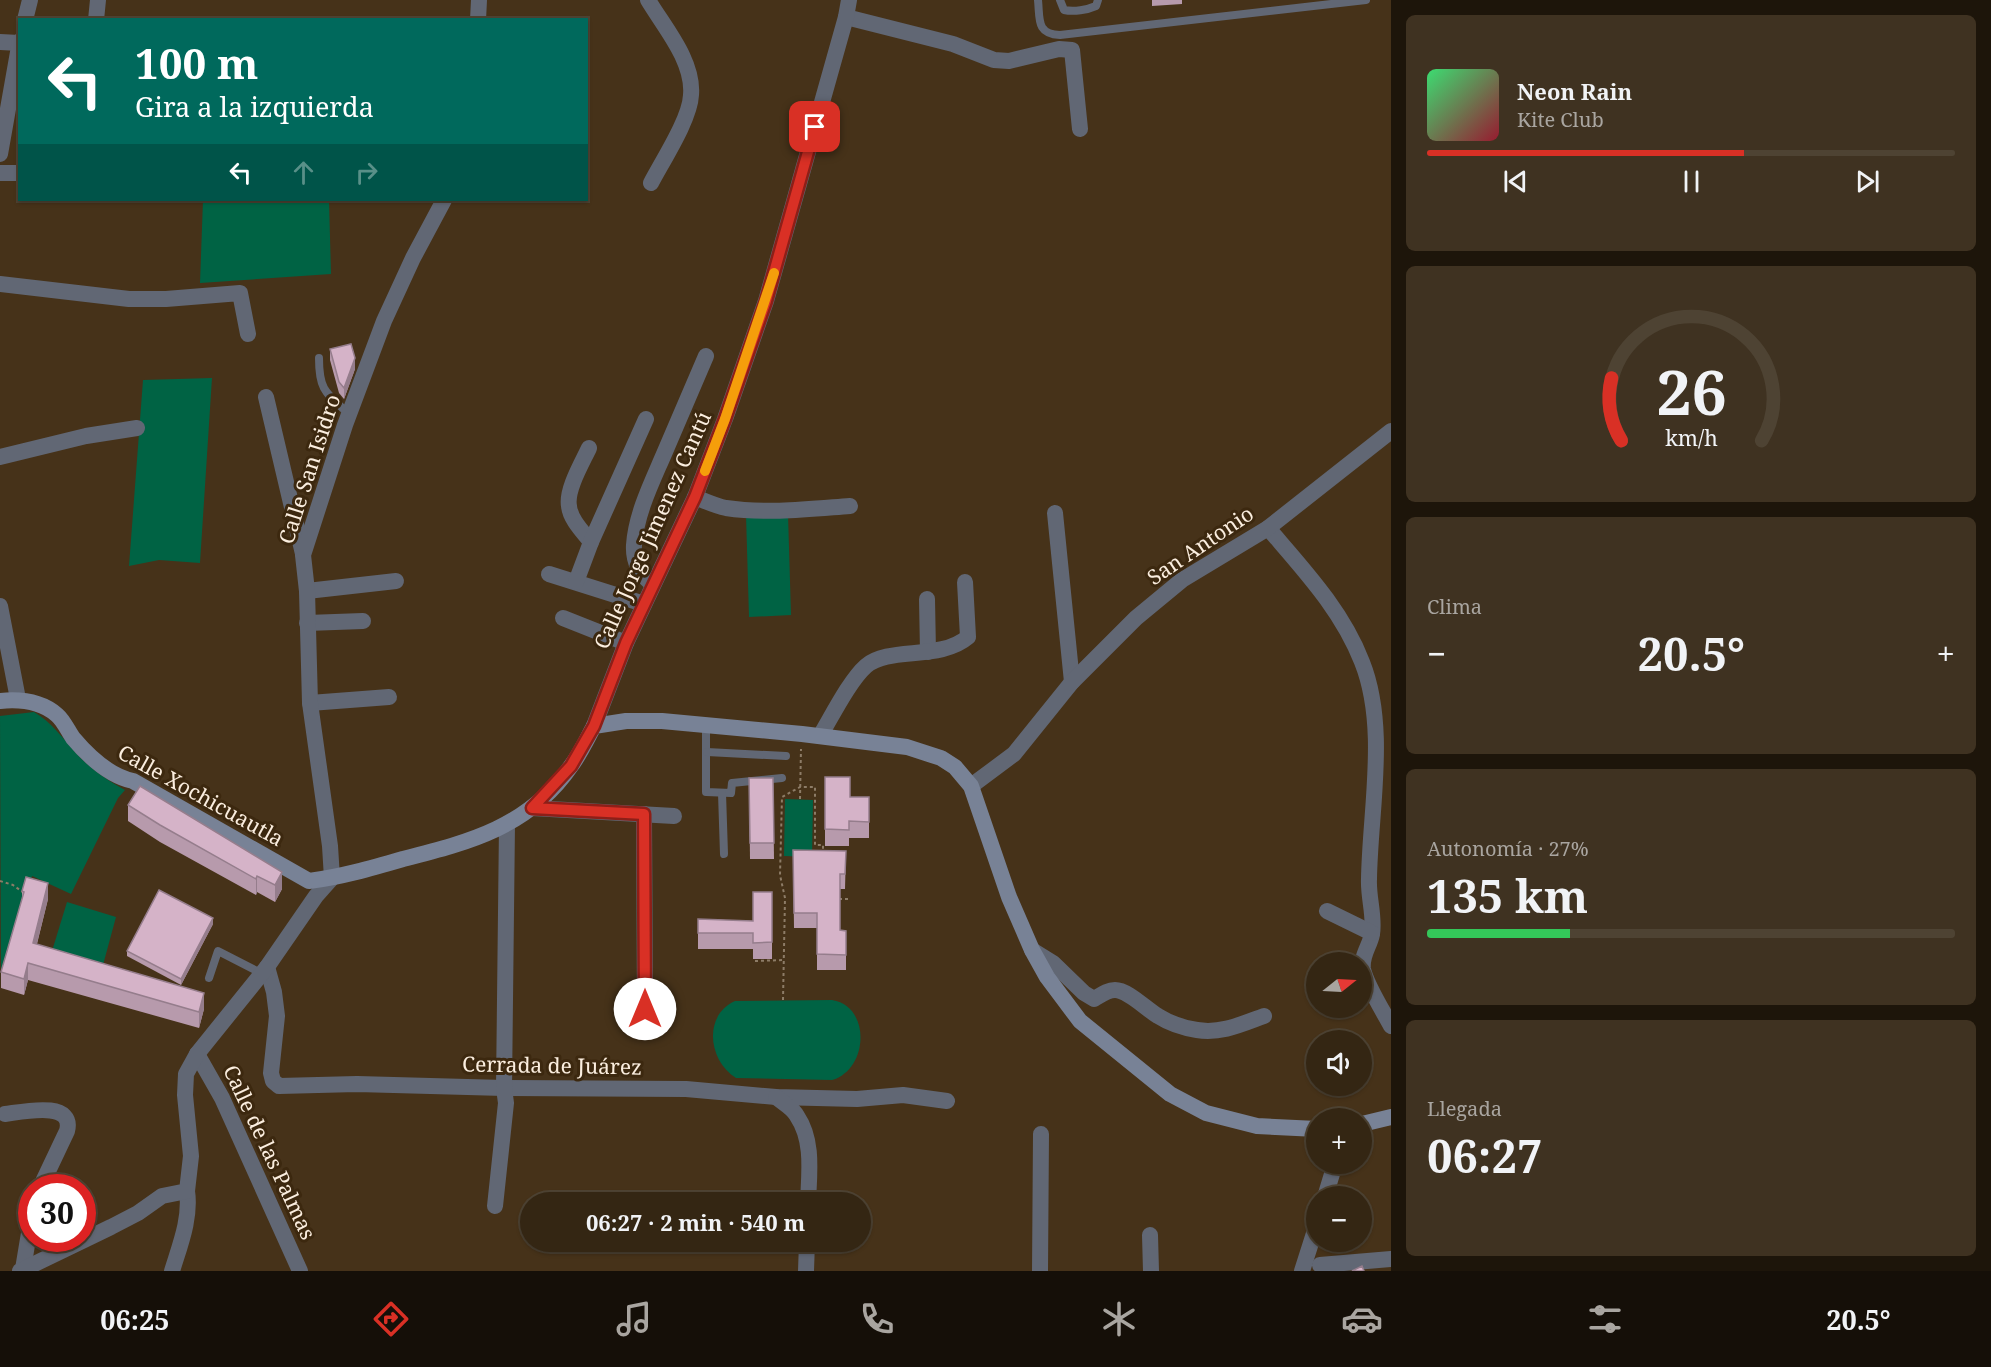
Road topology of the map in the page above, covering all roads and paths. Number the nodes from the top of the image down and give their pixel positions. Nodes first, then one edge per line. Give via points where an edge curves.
1 (30, 0) edge
2 (98, 0) edge
3 (479, 0) edge
4 (648, 0) edge
5 (849, 0) edge
6 (1038, 0) edge
7 (1060, 0) edge
8 (1098, 0) edge
9 (1366, 0) edge
10 (846, 17) junction
11 (26, 18) edge
12 (96, 18) edge
13 (478, 18) edge
14 (0, 42) edge
15 (18, 42) edge
16 (18, 55) edge
17 (14, 106) edge
18 (1080, 129) dead end
19 (0, 154) edge
20 (18, 173) edge
21 (0, 174) edge
22 (651, 183) dead end
23 (443, 201) edge
24 (0, 284) edge
25 (248, 334) dead end
26 (706, 356) dead end
27 (320, 358) dead end
28 (266, 397) dead end
29 (349, 414) junction
30 (645, 419) dead end
31 (137, 428) dead end
32 (1391, 431) edge
33 (589, 448) dead end
34 (0, 457) edge
35 (695, 497) junction
36 (850, 506) dead end
37 (1055, 513) dead end
38 (1268, 528) junction
39 (591, 542) junction
40 (303, 555) junction
41 (549, 574) dead end
42 (396, 581) dead end
43 (576, 582) junction
44 (965, 582) dead end
45 (653, 584) junction
46 (307, 591) junction
47 (927, 599) dead end
48 (644, 604) junction
49 (0, 606) edge
50 (563, 618) dead end
51 (363, 621) dead end
52 (307, 623) junction
53 (626, 643) junction
54 (928, 652) junction
55 (1072, 682) junction
56 (389, 697) dead end
57 (18, 699) junction
58 (0, 701) edge
59 (310, 703) junction
60 (594, 726) junction
61 (706, 726) junction
62 (802, 734) junction
63 (820, 736) junction
64 (707, 752) junction
65 (786, 756) dead end
66 (782, 778) dead end
67 (971, 786) junction
68 (800, 788) junction
69 (723, 793) junction
70 (800, 799) dead end
71 (532, 808) junction
72 (644, 814) junction
73 (674, 816) dead end
74 (507, 824) junction
75 (724, 854) dead end
76 (823, 854) edge
77 (332, 878) junction
78 (0, 881) edge
79 (24, 893) edge
80 (838, 899) edge
81 (848, 899) dead end
82 (1327, 910) dead end
83 (1372, 933) junction
84 (1032, 950) junction
85 (784, 960) junction
86 (755, 961) dead end
87 (264, 971) junction
88 (209, 978) dead end
89 (783, 1000) dead end
90 (645, 1009) dead end
91 (1264, 1016) dead end
92 (1391, 1026) edge
93 (197, 1054) junction
94 (504, 1088) junction
95 (776, 1097) junction
96 (947, 1101) dead end
97 (5, 1114) dead end
98 (1391, 1117) edge
99 (1372, 1122) edge
100 (1306, 1128) edge
101 (1041, 1134) dead end
102 (47, 1174) edge
103 (187, 1191) junction
104 (808, 1192) edge
105 (495, 1206) dead end
106 (1150, 1235) dead end
107 (25, 1252) edge
108 (807, 1252) edge
109 (1391, 1259) edge
110 (1313, 1266) edge
111 (21, 1270) edge
112 (172, 1271) edge
113 (300, 1271) edge
114 (806, 1271) edge
115 (1040, 1271) edge
116 (1151, 1271) edge

1 - 11 street
2 - 12 street
3 - 13 street
4 - 22 street via 680,52 690,76 692,96
5 - 10 street, Calle Jorge Jimenez Cantú
6 - 9 lane via 1044,32 1060,35
7 - 8 lane via 1064,10 1071,12 1092,8
10 - 18 street via 953,44 993,60 1009,61 1059,49 1072,50
10 - 35 street, Calle Jorge Jimenez Cantú via 766,301
14 - 15 street
16 - 17 street
17 - 19 street
20 - 21 street
23 - 29 street, Calle San Isidro via 384,321
24 - 25 street via 129,299 240,293
26 - 45 street via 639,520 634,547 643,578
27 - 29 lane via 324,391
28 - 40 street
29 - 40 street, Calle San Isidro
30 - 39 street
31 - 34 street
32 - 38 street, San Antonio
33 - 39 street via 568,506
35 - 36 street via 725,508 753,510
35 - 45 street, Calle Jorge Jimenez Cantú
37 - 55 street
38 - 55 street, San Antonio via 1182,580 1136,618
38 - 83 street via 1323,592 1363,663 1374,708 1369,882
39 - 43 street
40 - 46 street, Calle San Isidro
41 - 43 street
42 - 46 street
43 - 48 street
44 - 54 street via 968,637 962,643
45 - 48 street, Calle Jorge Jimenez Cantú
46 - 52 street, Calle San Isidro
47 - 54 street
48 - 53 street, Calle Jorge Jimenez Cantú
49 - 57 street
50 - 53 street
51 - 52 street
52 - 59 street, Calle San Isidro
53 - 60 street, Calle Jorge Jimenez Cantú
54 - 63 street via 879,658 867,664
55 - 67 street, San Antonio via 1014,754
56 - 59 street
57 - 58 main road, Calle Xochicuautla
57 - 77 main road, Calle Xochicuautla via 37,703 58,715 74,738 119,778 133,781 309,880
59 - 77 street, Calle San Isidro
60 - 61 main road via 626,721
60 - 71 main road, Calle Jorge Jimenez Cantú via 571,766
61 - 62 main road
61 - 64 lane
62 - 63 main road
62 - 68 path
63 - 67 main road via 925,752 955,767
64 - 65 lane
64 - 69 lane via 706,792
66 - 69 lane via 732,783 731,793
67 - 84 main road via 1009,897
68 - 70 path
68 - 76 path via 814,787 815,845 823,845
68 - 85 path via 782,797
69 - 75 lane
71 - 72 street
71 - 74 main road, Calle Jorge Jimenez Cantú
72 - 73 street
72 - 90 street
74 - 77 main road, Calle Jorge Jimenez Cantú via 446,848
74 - 94 street
77 - 87 street
78 - 79 path
80 - 81 path
82 - 83 street
83 - 92 street via 1363,969
84 - 91 street via 1094,999 1117,990 1182,1027 1222,1030
84 - 100 main road via 1080,1021 1170,1094 1206,1113 1257,1126
85 - 86 path
85 - 89 path
87 - 88 lane via 218,951
87 - 93 street
87 - 94 street, Cerrada de Juárez via 274,992 277,1016 271,1073 276,1084
93 - 103 street via 186,1074 191,1156
93 - 113 street, Calle de las Palmas via 227,1107
94 - 95 street, Cerrada de Juárez via 686,1089
94 - 105 street via 506,1103
95 - 96 street, Cerrada de Juárez via 857,1099 903,1095
95 - 104 street via 797,1114 806,1132
97 - 102 street via 52,1110 67,1117 67,1131
98 - 99 main road
101 - 115 street
103 - 111 street via 162,1196 138,1213
103 - 112 street via 189,1205
106 - 116 street
107 - 111 street
108 - 114 street
109 - 110 street

